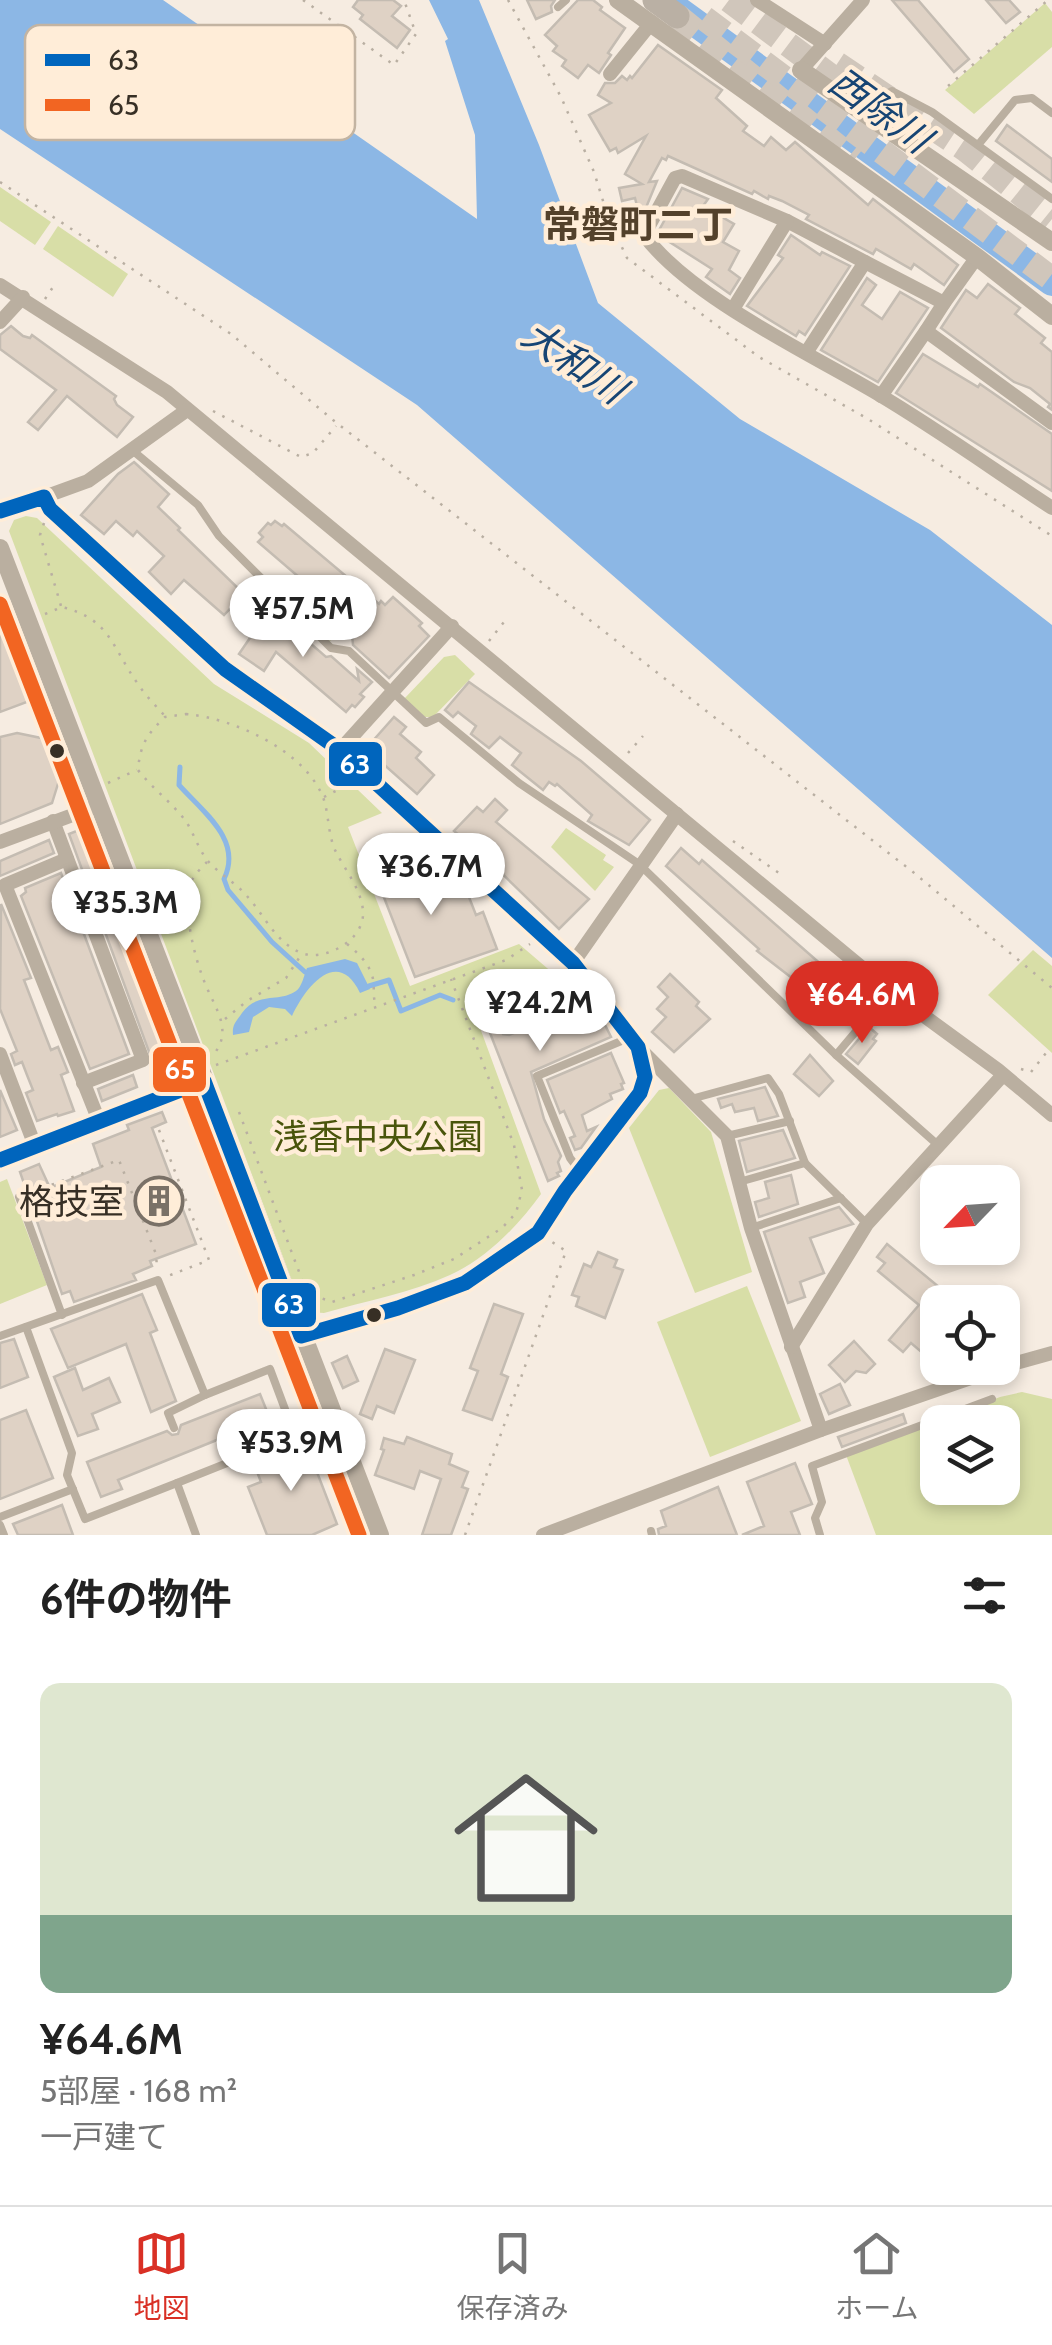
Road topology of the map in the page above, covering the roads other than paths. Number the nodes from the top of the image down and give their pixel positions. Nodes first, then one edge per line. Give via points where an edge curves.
1 (618, 0) edge
2 (758, 0) edge
3 (863, 0) edge
4 (661, 13) edge
5 (824, 44) junction
6 (801, 70) joint
7 (610, 74) dead end
8 (859, 110) junction
9 (1052, 113) edge
10 (978, 145) junction
11 (1052, 199) edge
12 (787, 221) junction
13 (1052, 242) edge
14 (978, 257) junction
15 (866, 262) junction
16 (0, 285) edge
17 (23, 298) junction
18 (944, 303) junction
19 (733, 309) junction
20 (1052, 316) edge
21 (0, 322) edge
22 (926, 331) junction
23 (806, 353) junction
24 (881, 396) junction
25 (187, 410) junction
26 (1052, 422) edge
27 (132, 450) junction
28 (47, 503) junction
29 (1052, 508) edge
30 (0, 511) edge
31 (0, 548) edge
32 (452, 626) junction
33 (394, 694) junction
34 (340, 750) junction
35 (95, 798) junction
36 (677, 814) junction
37 (53, 821) junction
38 (0, 842) edge
39 (67, 859) junction
40 (640, 864) junction
41 (572, 964) junction
42 (594, 986) junction
43 (890, 991) junction
44 (507, 1028) dead end
45 (634, 1042) junction
46 (0, 1054) edge
47 (836, 1055) junction
48 (1003, 1075) junction
49 (202, 1076) junction
50 (536, 1076) junction
51 (526, 1080) dead end
52 (82, 1083) junction
53 (692, 1099) junction
54 (1052, 1115) edge
55 (99, 1122) junction
56 (790, 1122) junction
57 (727, 1136) junction
58 (938, 1145) junction
59 (35, 1146) junction
60 (0, 1160) edge
61 (805, 1163) junction
62 (580, 1172) junction
63 (739, 1182) junction
64 (19, 1197) road end
65 (841, 1198) junction
66 (866, 1224) junction
67 (751, 1228) junction
68 (108, 1284) dead end
69 (114, 1296) junction
70 (62, 1315) junction
71 (26, 1327) junction
72 (0, 1336) edge
73 (301, 1336) junction
74 (791, 1347) junction
75 (1052, 1353) edge
76 (1020, 1362) edge
77 (950, 1385) edge
78 (205, 1395) junction
79 (992, 1398) dead end
80 (334, 1420) junction
81 (174, 1428) dead end
82 (821, 1430) junction
83 (295, 1436) junction
84 (177, 1483) junction
85 (72, 1489) junction
86 (0, 1517) edge
87 (0, 1525) edge
88 (4, 1535) edge
89 (196, 1535) edge
90 (380, 1535) edge
91 (543, 1535) edge
92 (820, 1535) edge

1 - 4 street
2 - 5 street
3 - 5 street
4 - 7 street
4 - 14 street
5 - 6 street
6 - 8 street
8 - 10 lane via 892,91
8 - 13 street
9 - 10 lane via 1032,98 1015,100
10 - 11 lane
12 - 15 street
12 - 19 street
12 - 19 street via 675,178 644,236 661,258
14 - 18 street
14 - 20 street
15 - 18 street
15 - 23 street
16 - 17 street
17 - 21 street
17 - 25 street
18 - 22 street
19 - 23 street
22 - 24 street
22 - 26 street
23 - 24 street
24 - 29 street
25 - 27 street
25 - 32 street
27 - 28 street
27 - 33 lane via 198,505 219,536 332,648 349,651
28 - 30 street
28 - 34 street via 225,669
31 - 35 street
32 - 33 street
32 - 36 street
33 - 34 street
33 - 40 lane via 426,723 439,717 519,783
34 - 41 street
35 - 37 street
35 - 49 street
36 - 40 street
36 - 43 street
37 - 38 street
37 - 39 street
39 - 52 street via 5,885
39 - 52 street via 143,1060
40 - 41 street
40 - 47 lane
41 - 42 street
42 - 44 lane
42 - 45 street
43 - 47 lane
43 - 48 street
45 - 50 lane
45 - 53 street
45 - 62 street via 645,1077 640,1093
46 - 59 street
47 - 58 lane
48 - 54 street
48 - 58 street
49 - 55 street
49 - 73 street
50 - 51 lane
50 - 62 lane
52 - 55 street
53 - 56 lane via 768,1078
53 - 57 street
55 - 59 street
56 - 57 lane
56 - 61 lane
57 - 63 street
58 - 66 street
59 - 60 street
61 - 63 lane
61 - 65 lane
62 - 73 street via 538,1233 464,1283
63 - 67 street
64 - 70 lane
65 - 66 lane
65 - 67 lane
66 - 74 street
67 - 74 street
68 - 69 lane
69 - 70 lane
69 - 78 lane via 158,1280
70 - 71 lane
71 - 72 lane
71 - 85 lane via 72,1453
73 - 80 street
74 - 82 street
75 - 76 street
77 - 82 street
78 - 81 lane via 167,1410
78 - 83 lane via 270,1369
79 - 92 lane via 812,1466 822,1502 815,1518
80 - 83 lane
80 - 90 street
82 - 91 street
83 - 84 lane
84 - 85 lane via 85,1519
84 - 89 lane
85 - 86 lane
87 - 88 lane

